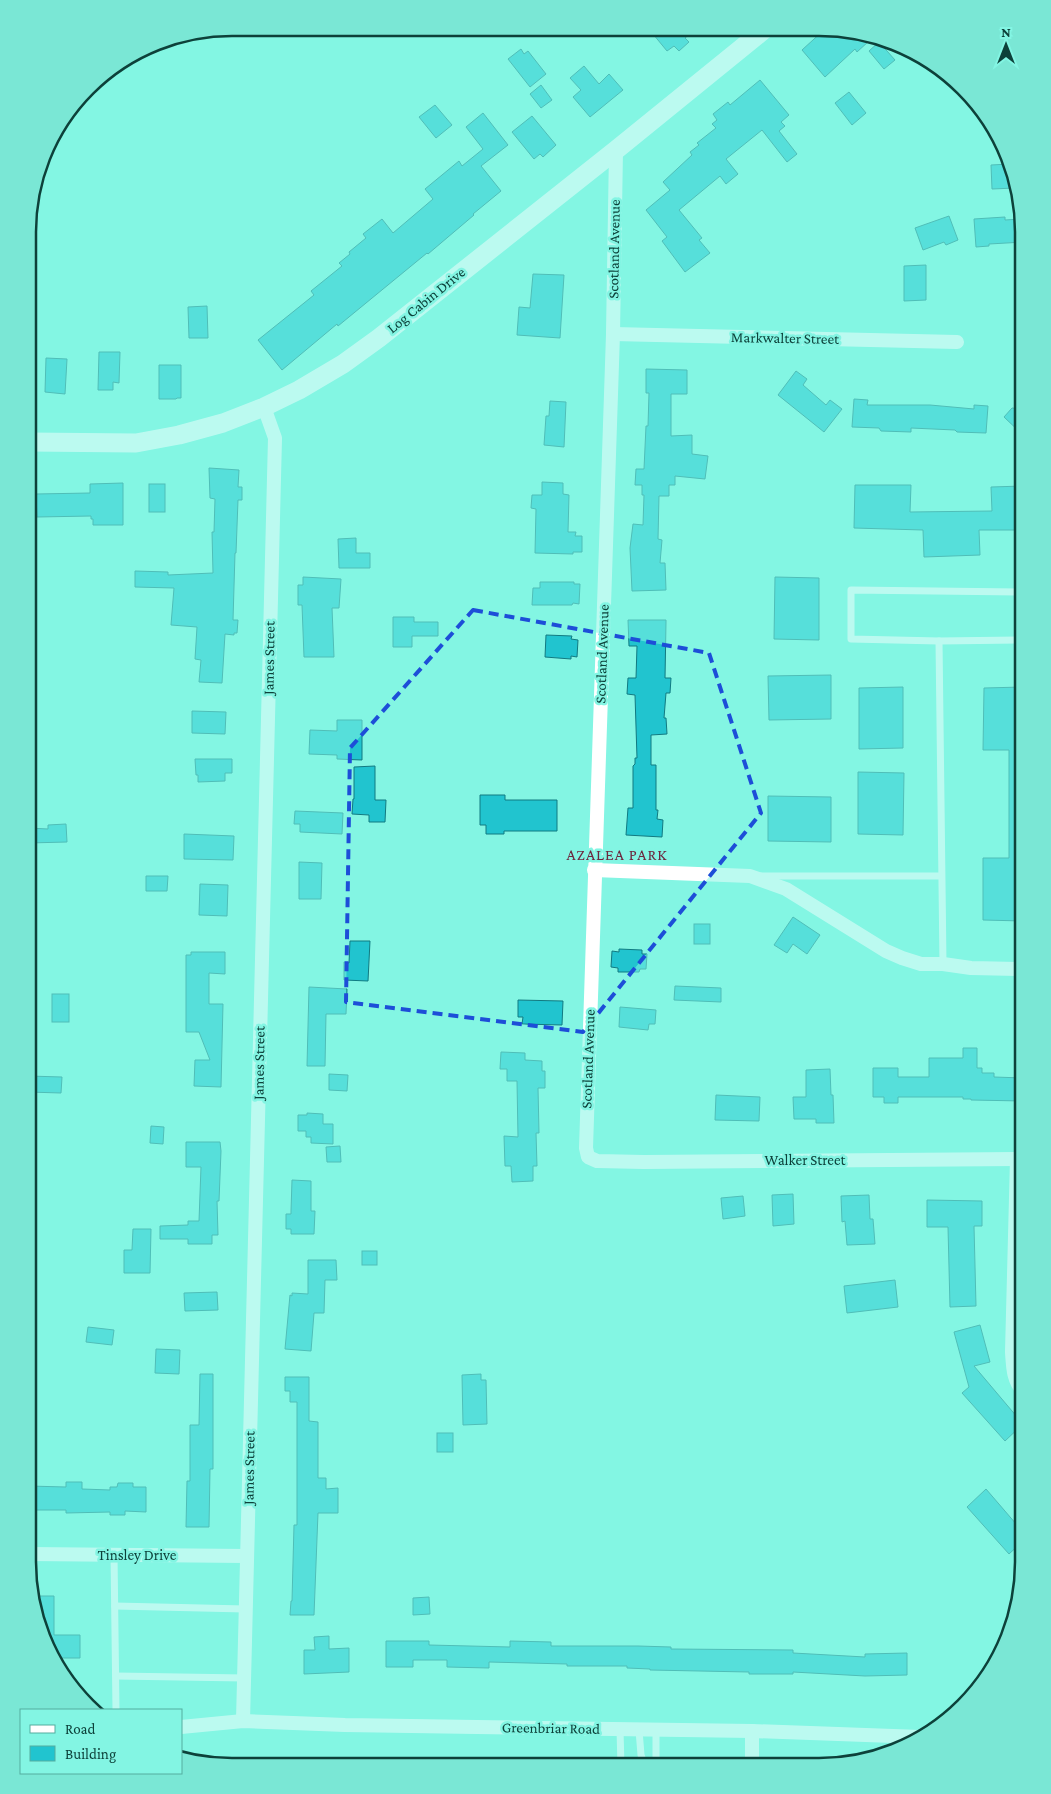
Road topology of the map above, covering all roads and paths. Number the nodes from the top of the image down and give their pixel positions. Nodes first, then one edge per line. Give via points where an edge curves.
1 (756, 36) edge
2 (616, 150) junction
3 (613, 334) junction
4 (957, 342) dead end
5 (264, 407) junction
6 (36, 442) edge
7 (1015, 592) edge
8 (1015, 640) edge
9 (939, 641) junction
10 (594, 870) junction
11 (750, 876) junction
12 (941, 876) junction
13 (943, 964) junction
14 (1015, 969) edge
15 (588, 1157) joint
16 (1015, 1159) edge
17 (1015, 1280) edge
18 (1015, 1378) edge
19 (36, 1554) edge
20 (114, 1555) junction
21 (247, 1556) junction
22 (115, 1606) junction
23 (246, 1609) junction
24 (116, 1676) junction
25 (244, 1678) junction
26 (116, 1709) edge
27 (243, 1721) junction
28 (182, 1727) edge
29 (620, 1730) junction
30 (639, 1730) junction
31 (656, 1730) junction
32 (752, 1732) junction
33 (909, 1737) edge
34 (621, 1758) edge
35 (643, 1758) edge
36 (656, 1758) edge
37 (752, 1758) edge

1 - 2 street, Log Cabin Drive
2 - 3 street, Scotland Avenue
2 - 5 street, Log Cabin Drive via 379,338 343,364
3 - 4 street, Markwalter Street
3 - 10 street, Scotland Avenue
5 - 6 street, Log Cabin Drive via 223,423 136,443
5 - 21 street, James Street via 275,438
7 - 9 lane via 851,590 851,639
8 - 9 lane
9 - 12 lane
10 - 11 street
10 - 15 street, Scotland Avenue
11 - 12 lane
11 - 13 street via 786,889 886,951 921,964
12 - 13 lane
13 - 14 street
15 - 16 street, Walker Street via 596,1161 644,1162
17 - 18 street via 1012,1352
19 - 20 street, Tinsley Drive
20 - 21 street, Tinsley Drive
20 - 22 lane
21 - 23 street, James Street
22 - 23 lane
22 - 24 lane
23 - 25 street, James Street
24 - 25 lane
24 - 26 lane
25 - 27 street, James Street
27 - 28 street, Greenbriar Road
27 - 29 street, Greenbriar Road
29 - 30 street, Greenbriar Road
29 - 34 lane
30 - 31 street, Greenbriar Road
30 - 35 lane
31 - 32 street, Greenbriar Road
31 - 36 lane
32 - 33 street, Greenbriar Road
32 - 37 street

